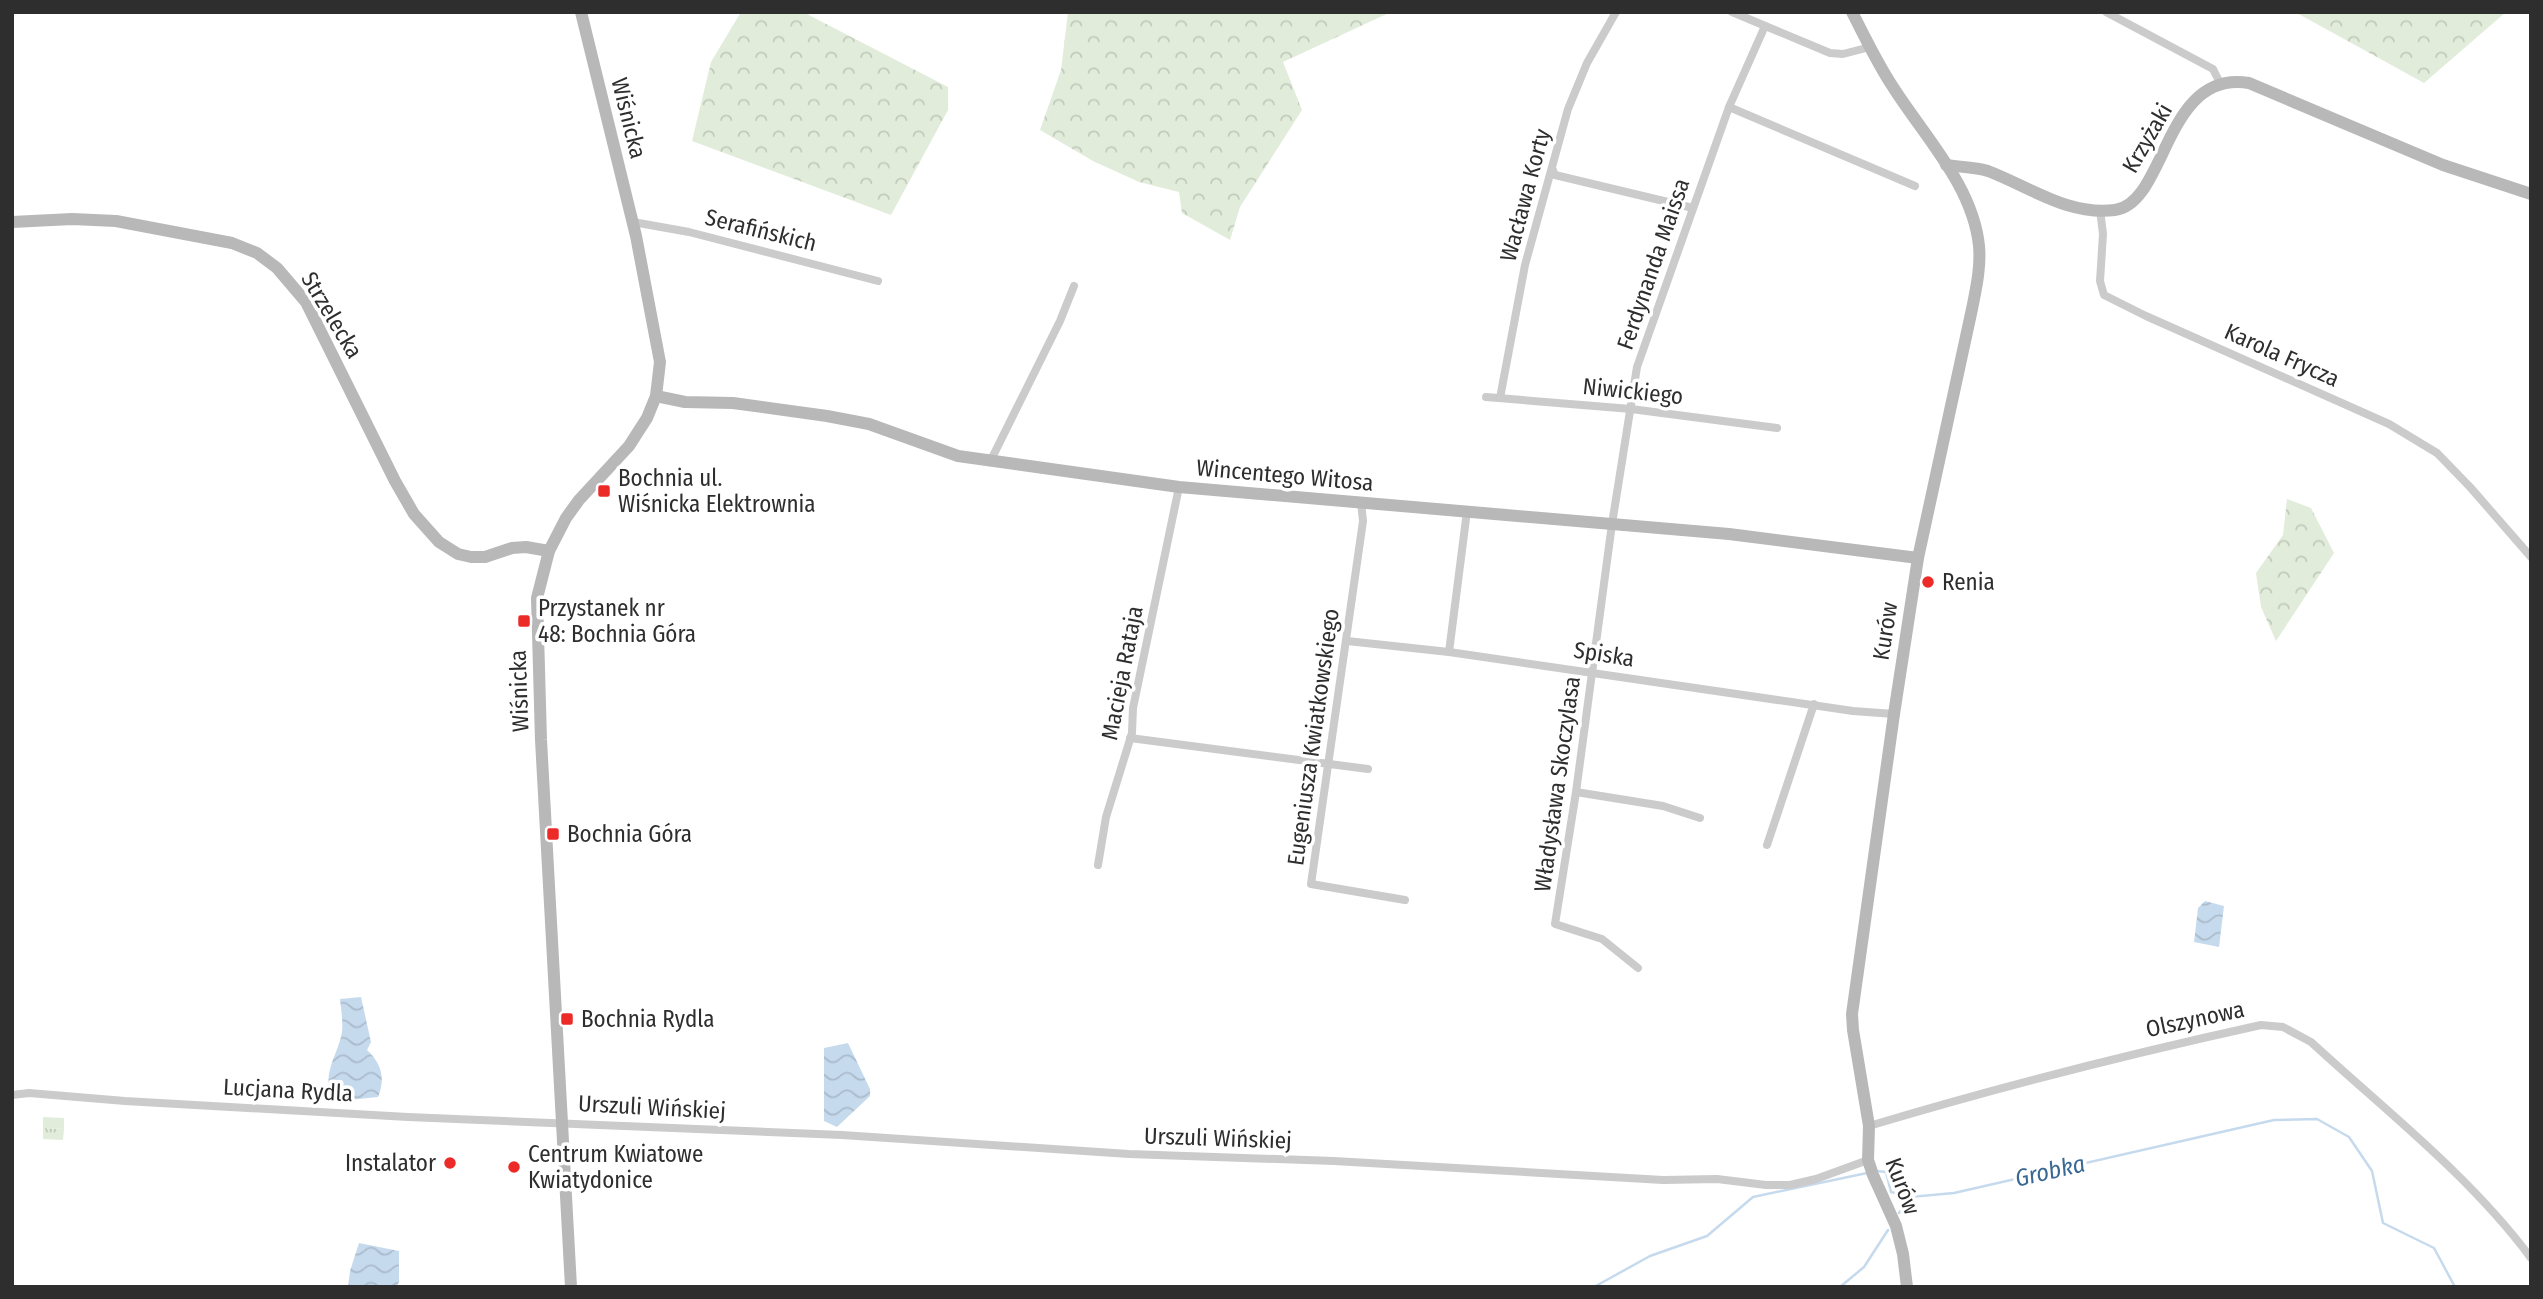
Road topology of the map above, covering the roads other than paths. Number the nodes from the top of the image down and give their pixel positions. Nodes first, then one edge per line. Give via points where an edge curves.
1 (581, 12) edge
2 (1616, 12) edge
3 (1732, 12) edge
4 (1852, 12) edge
5 (2106, 12) edge
6 (1765, 26) junction
7 (1870, 47) junction
8 (2220, 83) junction
9 (1729, 107) junction
10 (1946, 165) junction
11 (1552, 169) junction
12 (1969, 169) junction
13 (1957, 184) junction
14 (1915, 186) dead end
15 (2531, 194) edge
16 (1693, 208) junction
17 (2100, 210) junction
18 (12, 222) edge
19 (633, 222) junction
20 (878, 281) dead end
21 (1074, 286) dead end
22 (656, 396) junction
23 (1486, 397) dead end
24 (1500, 398) junction
25 (1632, 408) junction
26 (1777, 428) dead end
27 (990, 462) junction
28 (1179, 487) junction
29 (1361, 502) junction
30 (1467, 511) junction
31 (1612, 524) junction
32 (549, 551) junction
33 (1918, 558) junction
34 (2531, 558) edge
35 (1347, 640) junction
36 (1449, 652) junction
37 (1593, 672) junction
38 (1814, 704) junction
39 (1894, 714) junction
40 (1130, 738) junction
41 (1328, 764) junction
42 (1368, 769) dead end
43 (1576, 792) junction
44 (1700, 818) dead end
45 (1767, 845) dead end
46 (1098, 865) dead end
47 (1405, 900) dead end
48 (1638, 968) dead end
49 (12, 1096) edge
50 (562, 1123) junction
51 (1869, 1126) junction
52 (1870, 1167) junction
53 (2531, 1258) edge
54 (571, 1287) edge
55 (1907, 1287) edge

1 - 19 street, Wiśnicka
2 - 11 street, Wacława Korty via 1568,109
3 - 6 street
4 - 7 street, Kurów
5 - 8 street via 2213,69
6 - 7 street via 1830,53
6 - 9 street, Ferdynanda Maissa
7 - 10 street, Kurów
8 - 15 street via 2249,83 2443,165
8 - 17 street, Krzyżaki via 2186,110 2131,203 2118,210
9 - 14 street
9 - 16 street, Ferdynanda Maissa
10 - 12 street, Krzyżaki
10 - 13 street, Kurów
11 - 16 street via 1555,175
11 - 24 street, Wacława Korty via 1525,265
12 - 13 street
12 - 17 street, Krzyżaki via 1984,170 2061,204
13 - 33 street, Kurów via 1976,226 1979,270
16 - 25 street, Ferdynanda Maissa via 1637,367
17 - 34 street, Karola Frycza via 2104,295 2412,437 2454,470
18 - 32 street, Strzelecka via 116,222 232,243 257,253 277,268 306,302 395,481 427,531 447,548 471,557 512,548
19 - 20 street, Serafińskich
19 - 22 street, Wiśnicka via 660,362
21 - 27 street
22 - 27 street, Wincentego Witosa via 869,424 958,456
22 - 32 street, Wiśnicka via 629,446 579,500
23 - 24 street, Niwickiego
24 - 25 street, Niwickiego
25 - 26 street, Niwickiego
25 - 31 street, Ferdynanda Maissa
27 - 28 street, Wincentego Witosa
28 - 29 street, Wincentego Witosa
28 - 40 street, Macieja Rataja
29 - 30 street, Wincentego Witosa
29 - 35 street, Eugeniusza Kwiatkowskiego via 1363,521
30 - 31 street, Wincentego Witosa
30 - 36 street
31 - 33 street, Wincentego Witosa
31 - 37 street, Władysława Skoczylasa
32 - 50 street, Wiśnicka via 537,598 537,626
33 - 39 street, Kurów
35 - 36 street, Spiska
35 - 41 street, Eugeniusza Kwiatkowskiego
36 - 37 street, Spiska
37 - 38 street, Spiska
37 - 43 street, Władysława Skoczylasa
38 - 39 street, Spiska
38 - 45 street
39 - 51 street, Kurów via 1853,1014
40 - 41 street
40 - 46 street, Macieja Rataja via 1106,817
41 - 42 street
41 - 47 street, Eugeniusza Kwiatkowskiego via 1311,884
43 - 44 street via 1663,806
43 - 48 street, Władysława Skoczylasa via 1555,924 1602,939
49 - 50 street, Lucjana Rydla via 29,1093
50 - 52 street, Urszuli Wińskiej via 1766,1185 1790,1185
50 - 54 street, Wiśnicka
51 - 52 street, Kurów
51 - 53 street, Olszynowa via 2131,1053 2261,1024 2283,1027 2311,1042 2455,1173
52 - 55 street, Kurów via 1896,1226

